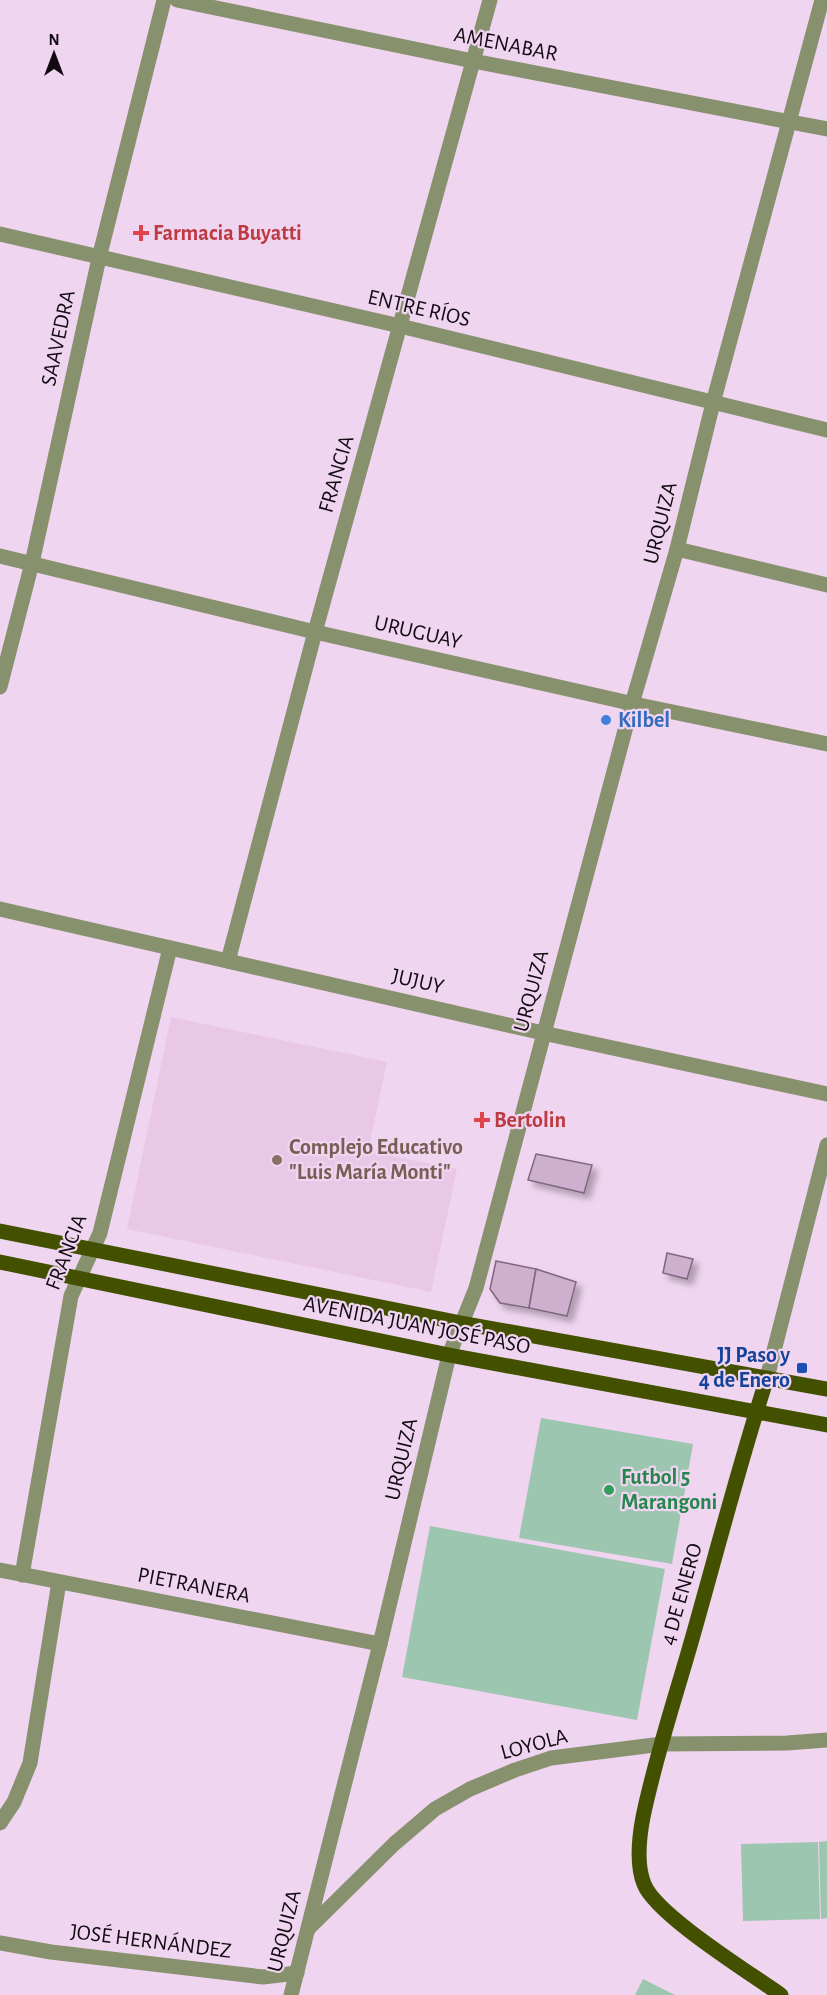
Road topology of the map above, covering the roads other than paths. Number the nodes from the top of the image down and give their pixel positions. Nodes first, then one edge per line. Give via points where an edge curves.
1 (164, 0) edge
2 (177, 0) edge
3 (490, 0) edge
4 (822, 0) edge
5 (473, 61) junction
6 (789, 122) junction
7 (827, 129) edge
8 (0, 234) edge
9 (99, 258) junction
10 (400, 326) junction
11 (713, 403) junction
12 (827, 430) edge
13 (677, 549) junction
14 (0, 556) edge
15 (32, 563) junction
16 (827, 585) edge
17 (315, 632) junction
18 (0, 687) edge
19 (632, 704) junction
20 (827, 744) edge
21 (0, 909) edge
22 (170, 948) junction
23 (228, 961) junction
24 (543, 1033) junction
25 (827, 1094) edge
26 (827, 1145) edge
27 (0, 1231) edge
28 (92, 1249) junction
29 (0, 1262) edge
30 (78, 1278) junction
31 (461, 1323) junction
32 (448, 1355) junction
33 (767, 1378) junction
34 (827, 1389) edge
35 (756, 1412) junction
36 (827, 1425) edge
37 (0, 1570) edge
38 (22, 1575) junction
39 (59, 1582) junction
40 (380, 1644) junction
41 (827, 1740) edge
42 (662, 1744) junction
43 (0, 1823) edge
44 (308, 1929) junction
45 (0, 1943) edge
46 (297, 1973) junction
47 (291, 1995) edge
48 (781, 1995) edge

1 - 9 street, SAAVEDRA
2 - 5 street, AMENABAR
3 - 5 street, FRANCIA
4 - 6 street, URQUIZA
5 - 6 street, AMENABAR
5 - 10 street, FRANCIA
6 - 7 street, AMENABAR
6 - 11 street, URQUIZA
8 - 9 street, ENTRE RÍOS
9 - 10 street, ENTRE RÍOS
9 - 15 street, SAAVEDRA
10 - 11 street, ENTRE RÍOS
10 - 17 street, FRANCIA
11 - 12 street, ENTRE RÍOS
11 - 13 street, URQUIZA
13 - 16 street
13 - 19 street, URQUIZA
14 - 15 street, URUGUAY
15 - 17 street, URUGUAY
15 - 18 street, SAAVEDRA
17 - 19 street, URUGUAY
17 - 23 street, FRANCIA
19 - 20 street, URUGUAY
19 - 24 street, URQUIZA
21 - 22 street, JUJUY
22 - 23 street, JUJUY
22 - 28 street, FRANCIA via 100,1233
23 - 24 street, JUJUY
24 - 25 street, JUJUY
24 - 31 street, URQUIZA via 476,1288
26 - 33 street, 4 DE ENERO
27 - 28 main road, AVENIDA JUAN JOSÉ PASO
28 - 30 street, FRANCIA
28 - 31 main road, AVENIDA JUAN JOSÉ PASO
29 - 30 main road, AVENIDA JUAN JOSÉ PASO
30 - 32 main road, AVENIDA JUAN JOSÉ PASO
30 - 38 street, FRANCIA via 71,1296
31 - 32 street, URQUIZA
31 - 33 main road, AVENIDA JUAN JOSÉ PASO
32 - 35 main road, AVENIDA JUAN JOSÉ PASO
32 - 40 street, URQUIZA
33 - 34 main road, AVENIDA JUAN JOSÉ PASO
33 - 35 main road, 4 DE ENERO
35 - 36 main road, AVENIDA JUAN JOSÉ PASO
35 - 42 main road, 4 DE ENERO
37 - 38 street, PIETRANERA
38 - 39 street, PIETRANERA
39 - 40 street, PIETRANERA
39 - 43 street via 30,1763 14,1802
40 - 44 street, URQUIZA
41 - 42 street, LOYOLA
42 - 44 street, LOYOLA via 551,1758 471,1789 435,1809 394,1844
42 - 48 main road, 4 DE ENERO via 643,1818 639,1861 645,1887 678,1923
44 - 46 street, URQUIZA
45 - 46 street, JOSÉ HERNÁNDEZ via 263,1977
46 - 47 street, URQUIZA

